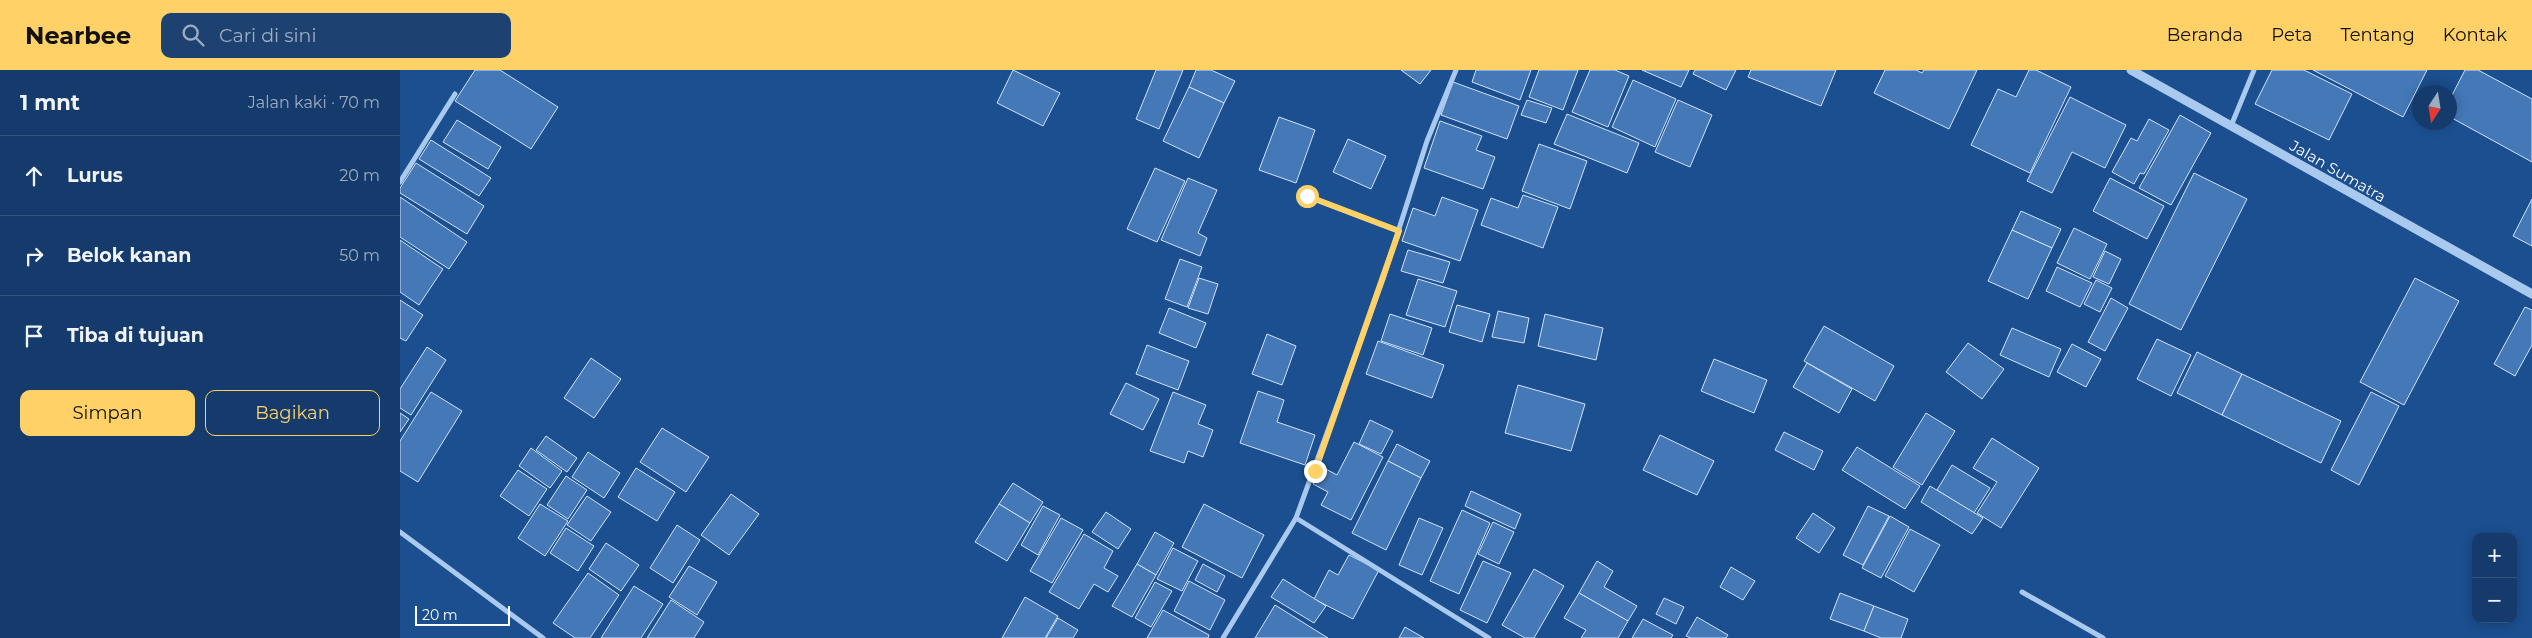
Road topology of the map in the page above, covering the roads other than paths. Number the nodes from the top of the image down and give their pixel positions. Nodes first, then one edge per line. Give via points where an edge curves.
1 (1456, 70) edge
2 (2131, 70) edge
3 (2254, 70) edge
4 (455, 94) dead end
5 (2231, 126) junction
6 (400, 182) edge
7 (1307, 196) dead end
8 (1399, 231) junction
9 (2532, 294) edge
10 (1296, 518) junction
11 (400, 532) edge
12 (2022, 592) dead end
13 (543, 638) edge
14 (1223, 638) edge
15 (1489, 638) edge
16 (2103, 638) edge

1 - 8 street via 1427,141
2 - 5 street, Jalan Sumatra
3 - 5 street
4 - 6 street
5 - 9 street, Jalan Sumatra
7 - 8 street
8 - 10 street
10 - 14 street
10 - 15 street
11 - 13 street
12 - 16 street

